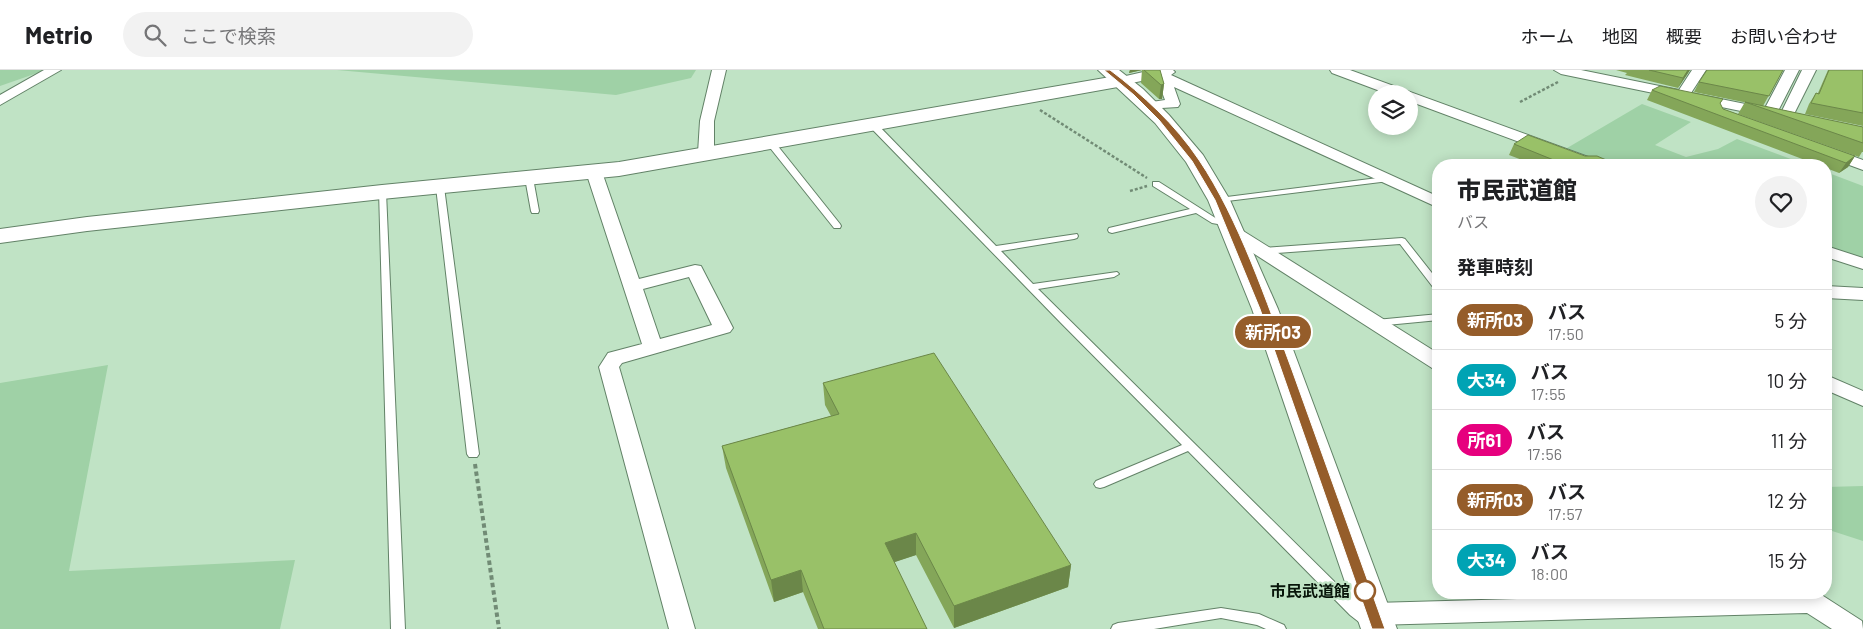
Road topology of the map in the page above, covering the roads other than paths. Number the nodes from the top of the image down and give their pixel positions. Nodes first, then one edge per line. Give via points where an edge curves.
1 (54, 70) edge
2 (719, 70) edge
3 (1337, 70) edge
4 (1700, 70) edge
5 (1792, 70) edge
6 (1809, 70) edge
7 (1567, 71) edge
8 (1166, 73) edge
9 (1606, 74) edge
10 (1115, 76) edge
11 (1378, 85) edge
12 (1683, 96) junction
13 (1418, 99) edge
14 (0, 101) edge
15 (1150, 106) junction
16 (1770, 113) junction
17 (1786, 116) junction
18 (1805, 121) edge
19 (873, 125) junction
20 (1756, 126) edge
21 (770, 142) junction
22 (1809, 145) edge
23 (706, 153) junction
24 (1580, 159) edge
25 (1863, 165) edge
26 (594, 172) junction
27 (529, 178) junction
28 (1386, 179) junction
29 (1156, 184) road end
30 (440, 186) junction
31 (382, 192) junction
32 (1432, 200) edge
33 (535, 211) dead end
34 (1220, 216) junction
35 (837, 226) dead end
36 (1112, 230) dead end
37 (0, 236) edge
38 (1074, 236) dead end
39 (995, 249) junction
40 (1263, 251) junction
41 (1832, 253) edge
42 (1863, 264) edge
43 (1114, 274) dead end
44 (1432, 280) edge
45 (633, 286) junction
46 (1032, 287) junction
47 (1832, 292) edge
48 (1863, 294) edge
49 (1432, 318) edge
50 (1376, 323) junction
51 (653, 348) junction
52 (1432, 359) edge
53 (1832, 385) edge
54 (1863, 399) edge
55 (1190, 446) junction
56 (473, 454) road end
57 (1100, 484) dead end
58 (1772, 599) edge
59 (1807, 599) edge
60 (1376, 624) edge
61 (398, 629) edge
62 (682, 629) edge
63 (1118, 629) edge
64 (1279, 629) edge
65 (1854, 629) edge

1 - 14 street
2 - 23 street via 707,121
3 - 11 street
4 - 12 street
5 - 16 street
6 - 17 street
7 - 9 street
8 - 10 street
8 - 15 street via 1173,104
8 - 28 street
9 - 12 street
10 - 15 street
10 - 19 street via 1025,100
12 - 16 street
12 - 20 street
13 - 24 street
15 - 34 street via 1195,160
16 - 17 street
17 - 18 street
19 - 21 street
19 - 39 lane
21 - 23 street
21 - 35 lane
22 - 25 street
23 - 26 street
26 - 27 street
26 - 45 street
27 - 30 street
27 - 33 lane
28 - 32 street
28 - 34 lane
29 - 34 lane
30 - 31 street
30 - 56 lane
31 - 37 street
31 - 61 lane
34 - 36 lane
34 - 40 street
34 - 60 street via 1265,309
38 - 39 lane
39 - 46 lane
40 - 44 lane via 1402,241
40 - 50 street
41 - 42 street
43 - 46 lane
45 - 51 street
45 - 51 street via 695,270 723,328
46 - 55 lane
47 - 48 street
49 - 50 lane
50 - 52 street
51 - 62 street via 615,358 609,367
53 - 54 street
55 - 57 lane
55 - 60 lane via 1355,611
58 - 60 street
59 - 65 street
63 - 64 lane via 1221,613 1259,620

